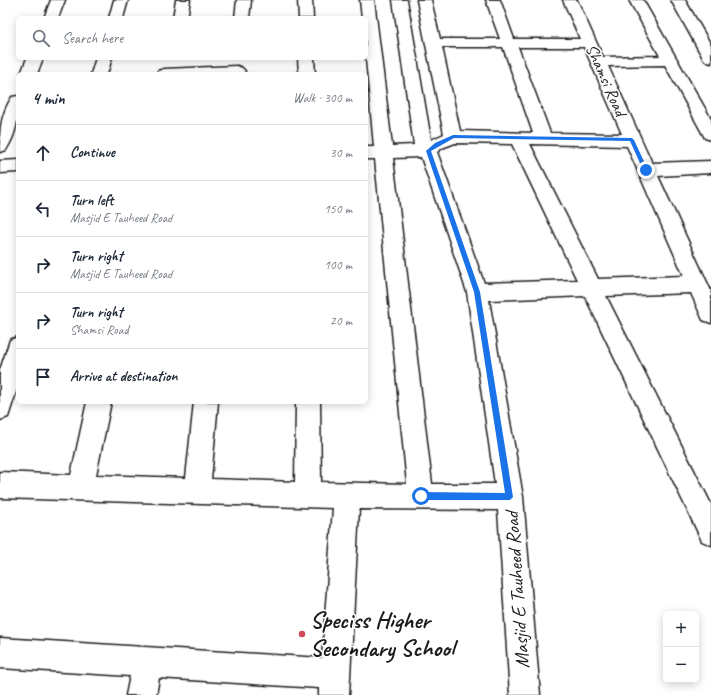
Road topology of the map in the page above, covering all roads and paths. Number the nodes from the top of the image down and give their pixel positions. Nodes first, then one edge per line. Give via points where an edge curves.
1 (58, 0) edge
2 (121, 0) edge
3 (184, 0) edge
4 (244, 0) edge
5 (305, 0) edge
6 (367, 0) edge
7 (400, 0) edge
8 (424, 0) edge
9 (493, 0) edge
10 (570, 0) edge
11 (636, 0) edge
12 (678, 0) edge
13 (52, 16) edge
14 (117, 16) edge
15 (180, 16) edge
16 (242, 16) edge
17 (306, 16) edge
18 (368, 16) edge
19 (368, 19) edge
20 (433, 43) junction
21 (509, 43) junction
22 (589, 43) junction
23 (707, 45) edge
24 (711, 58) edge
25 (34, 60) edge
26 (103, 60) edge
27 (306, 60) edge
28 (670, 60) junction
29 (598, 62) junction
30 (237, 68) edge
31 (29, 72) edge
32 (100, 72) edge
33 (190, 72) edge
34 (307, 72) edge
35 (16, 102) edge
36 (16, 106) edge
37 (0, 108) edge
38 (711, 134) edge
39 (453, 136) junction
40 (518, 138) junction
41 (543, 138) junction
42 (632, 140) junction
43 (0, 146) edge
44 (426, 151) junction
45 (375, 153) edge
46 (16, 166) edge
47 (0, 167) edge
48 (711, 167) edge
49 (646, 170) junction
50 (698, 284) junction
51 (592, 289) junction
52 (477, 292) junction
53 (711, 314) edge
54 (16, 354) edge
55 (99, 404) edge
56 (206, 404) edge
57 (308, 404) edge
58 (0, 409) edge
59 (0, 485) edge
60 (81, 488) junction
61 (197, 491) junction
62 (308, 495) junction
63 (347, 496) junction
64 (421, 496) junction
65 (510, 497) junction
66 (711, 532) edge
67 (0, 653) edge
68 (147, 662) junction
69 (334, 684) edge
70 (141, 695) edge
71 (525, 695) edge

1 - 13 street
2 - 14 street
3 - 15 street
4 - 16 street
5 - 17 street
6 - 18 street
7 - 44 street, Masjid E Tauheed Road
8 - 20 street
9 - 21 street
10 - 22 street, Shamsi Road
11 - 28 street
12 - 23 street
19 - 45 street
20 - 21 street
20 - 39 street
21 - 22 street
21 - 41 street
22 - 29 street, Shamsi Road
23 - 24 street
25 - 31 street
26 - 32 street
27 - 34 street
28 - 29 street
28 - 38 street
29 - 42 street, Shamsi Road
30 - 33 street
35 - 37 street
36 - 43 street
39 - 40 street
39 - 44 street
40 - 41 street
40 - 51 street
41 - 42 street
42 - 49 street, Shamsi Road
44 - 45 street
44 - 52 street, Masjid E Tauheed Road
45 - 64 street
46 - 47 street
48 - 49 street
49 - 50 street, Shamsi Road
50 - 51 street
50 - 53 street, Shamsi Road
51 - 52 street
51 - 66 street
52 - 65 street, Masjid E Tauheed Road
54 - 58 street
55 - 60 street
56 - 61 street
57 - 62 street
59 - 60 street
60 - 61 street
61 - 62 street
62 - 63 street
63 - 64 street
63 - 69 street
64 - 65 street
65 - 71 street, Masjid E Tauheed Road
67 - 68 street
68 - 69 street
68 - 70 street

